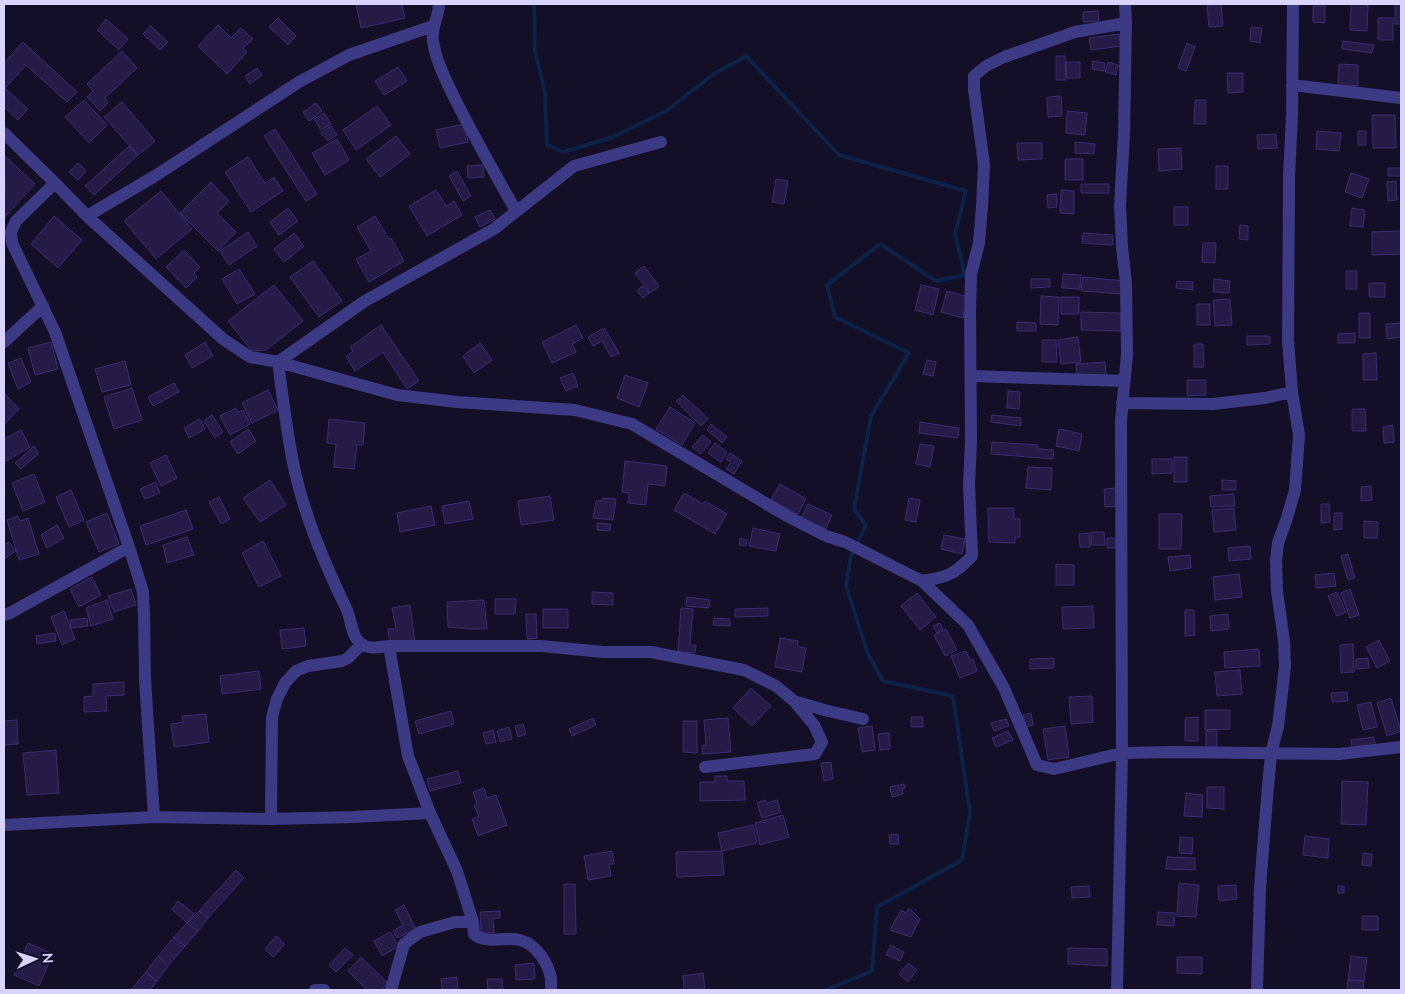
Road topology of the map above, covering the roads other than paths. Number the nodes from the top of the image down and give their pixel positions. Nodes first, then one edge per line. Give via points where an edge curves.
1 (439, 4) edge
2 (1125, 4) edge
3 (1293, 4) edge
4 (1126, 23) junction
5 (433, 26) junction
6 (1292, 85) junction
7 (1401, 98) edge
8 (4, 132) edge
9 (660, 142) dead end
10 (55, 183) junction
11 (516, 211) junction
12 (87, 216) junction
13 (43, 306) junction
14 (4, 342) edge
15 (278, 362) junction
16 (971, 376) junction
17 (1125, 381) junction
18 (1292, 392) junction
19 (1122, 403) junction
20 (129, 547) junction
21 (922, 581) junction
22 (4, 615) edge
23 (362, 645) junction
24 (389, 646) junction
25 (794, 701) junction
26 (863, 719) dead end
27 (1401, 747) edge
28 (1122, 753) junction
29 (1272, 754) junction
30 (705, 766) dead end
31 (430, 813) junction
32 (154, 817) junction
33 (271, 819) junction
34 (4, 825) edge
35 (473, 922) junction
36 (315, 990) edge
37 (324, 990) edge
38 (391, 990) edge
39 (551, 990) edge
40 (1117, 990) edge
41 (1257, 990) edge

1 - 5 street
2 - 4 street
3 - 6 street
4 - 16 street via 1075,32 998,60 974,76 984,164 979,243 971,274
4 - 17 street via 1120,205 1126,283
5 - 11 street via 437,60 473,135
5 - 12 street via 350,55 299,82 155,176
6 - 7 street
6 - 18 street via 1288,285
8 - 10 street
9 - 11 street via 574,166
10 - 12 street
10 - 13 street via 16,221 11,232 12,243
11 - 15 street via 494,229 365,301
12 - 15 street via 223,339 250,357
13 - 14 street
13 - 20 street via 55,332
15 - 21 street via 397,395 575,410 632,424 787,516
15 - 23 street via 295,471 306,512 348,611 354,636
16 - 17 street
16 - 21 street via 969,484 972,556 944,578
17 - 19 street
18 - 19 street via 1212,404
18 - 29 street via 1299,435 1298,457 1294,490 1276,561 1276,591 1285,667
19 - 28 street
20 - 22 street
20 - 32 street via 142,592
21 - 28 street via 968,625 1004,688 1037,765 1054,770
23 - 24 street via 374,648
23 - 33 street via 342,661 296,670 285,683 272,716
24 - 25 street via 541,646 603,652 651,652 744,670 776,686
24 - 31 street via 408,756
25 - 26 street
25 - 30 street via 814,725 822,742 815,754
27 - 29 street via 1339,754
28 - 29 street
28 - 40 street
29 - 41 street via 1260,888
31 - 33 street
31 - 35 street via 457,871
32 - 33 street
32 - 34 street
35 - 38 street via 455,922 420,932 404,944
35 - 39 street via 474,934 481,939 520,940 529,944 544,960 551,978
36 - 37 street

